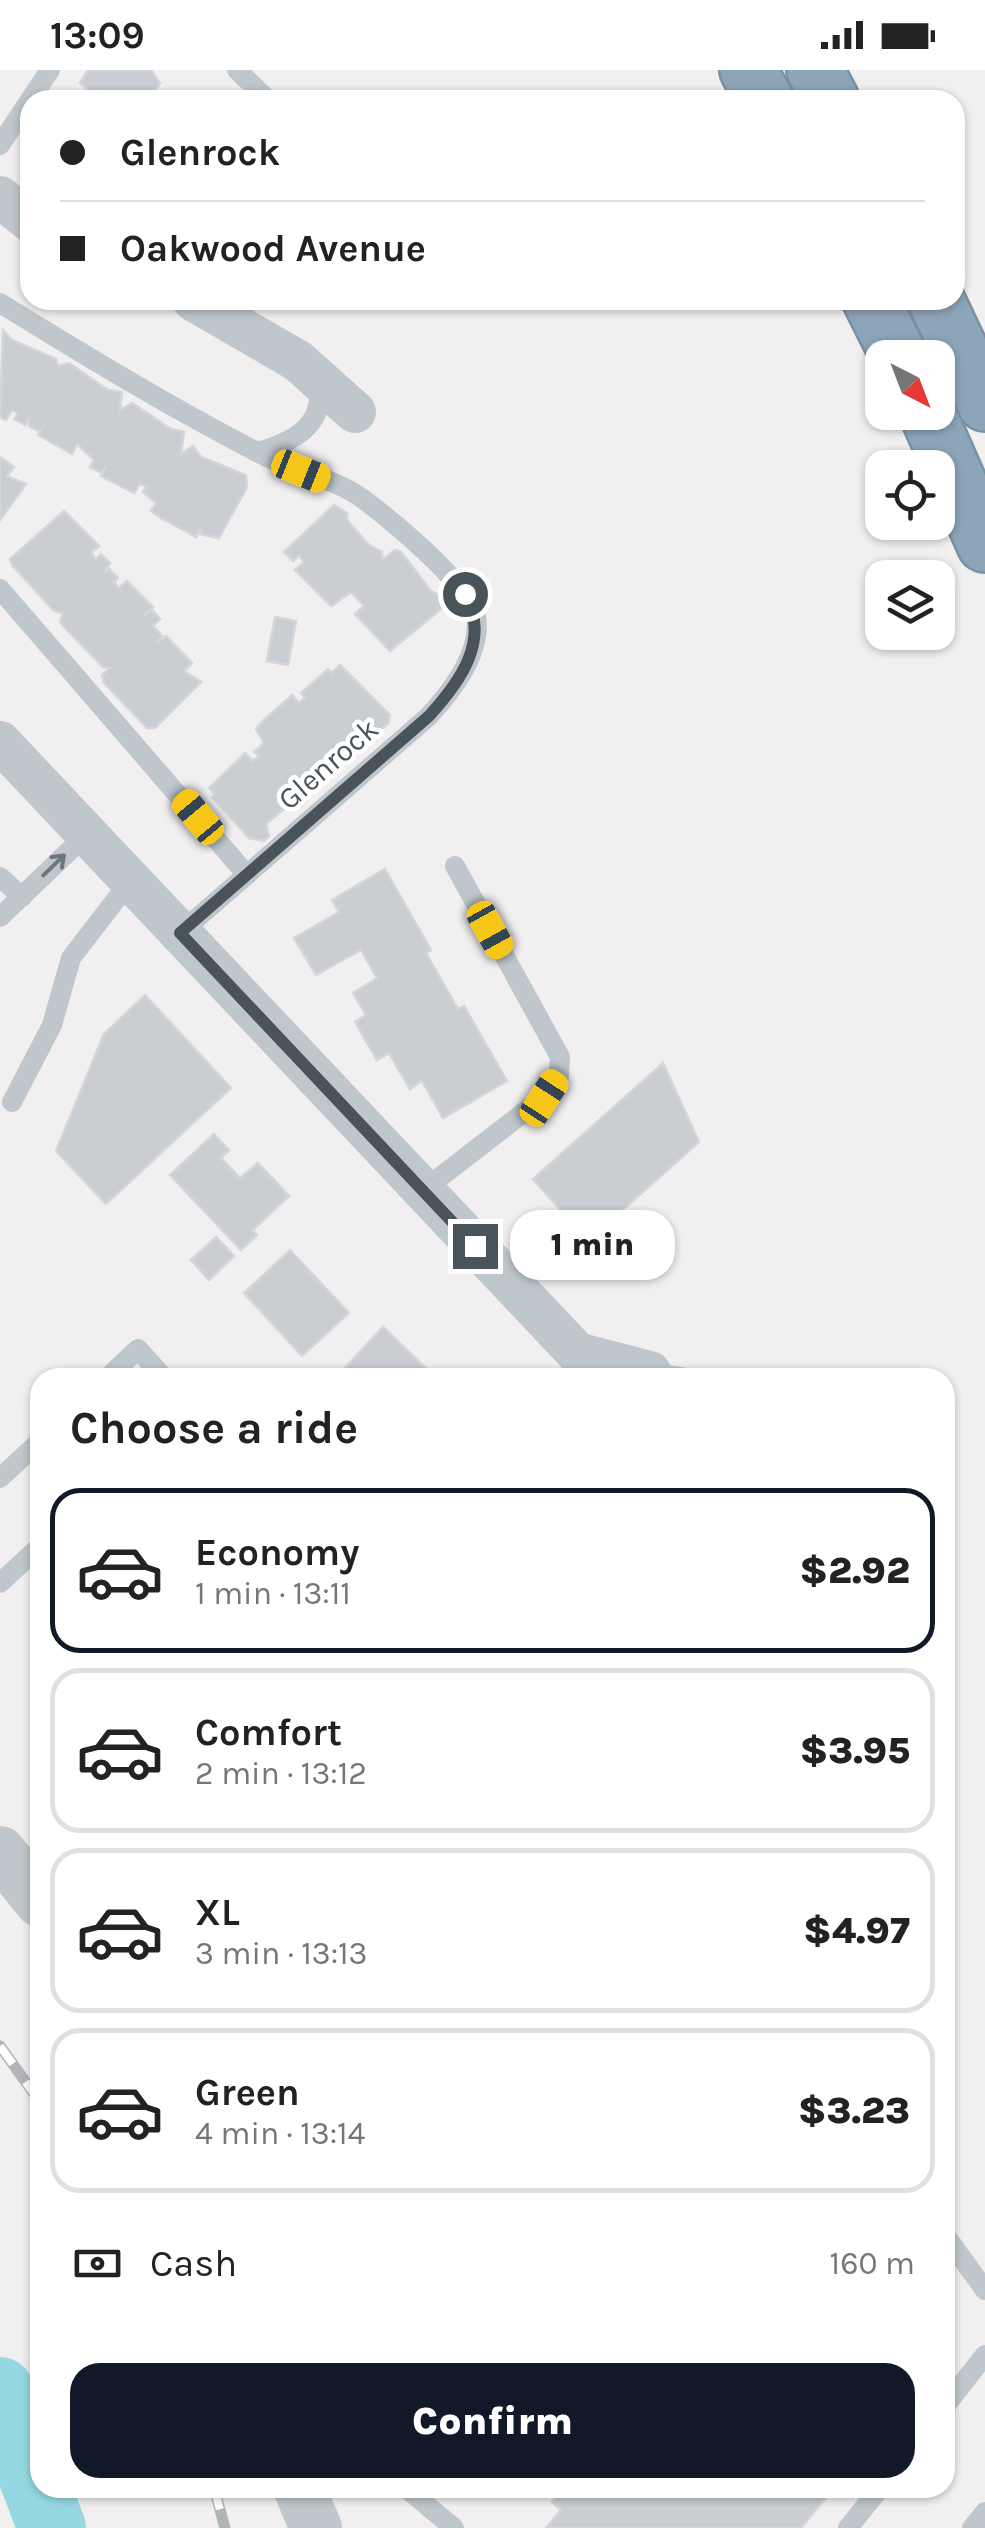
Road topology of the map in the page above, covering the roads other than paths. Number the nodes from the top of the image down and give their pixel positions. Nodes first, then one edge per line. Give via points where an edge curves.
1 (237, 70) edge
2 (258, 90) edge
3 (20, 115) edge
4 (0, 145) edge
5 (0, 197) edge
6 (20, 213) edge
7 (0, 303) edge
8 (211, 310) edge
9 (877, 310) edge
10 (941, 310) edge
11 (891, 340) edge
12 (317, 378) junction
13 (985, 404) edge
14 (355, 412) dead end
15 (934, 430) edge
16 (258, 452) junction
17 (985, 544) edge
18 (0, 589) edge
19 (0, 742) edge
20 (87, 834) junction
21 (455, 866) dead end
22 (247, 875) junction
23 (0, 877) edge
24 (130, 880) junction
25 (22, 897) junction
26 (0, 917) edge
27 (180, 933) junction
28 (12, 1102) dead end
29 (422, 1191) junction
30 (118, 1368) edge
31 (155, 1368) edge
32 (626, 1368) edge
33 (30, 1450) edge
34 (0, 1478) edge
35 (30, 1555) edge
36 (0, 1583) edge
37 (0, 1852) edge
38 (30, 1889) edge
39 (955, 2249) edge
40 (985, 2290) edge
41 (985, 2355) edge
42 (955, 2393) edge
43 (303, 2498) edge
44 (418, 2498) edge
45 (872, 2498) edge
46 (985, 2512) edge
47 (316, 2528) edge
48 (454, 2528) edge
49 (848, 2528) edge
50 (972, 2528) edge

1 - 2 lane
3 - 4 lane
5 - 6 street
7 - 16 lane
8 - 12 street
9 - 11 highway
10 - 13 highway
12 - 14 street
12 - 16 lane via 317,415 287,444
15 - 17 highway
16 - 22 lane, Glenrock via 355,494 429,556 476,614 473,648 453,690
18 - 22 lane
19 - 20 street
20 - 24 street
25 -> 20 lane
21 - 29 lane via 560,1057 558,1076 544,1098
22 - 27 lane, Glenrock
23 - 25 lane
24 - 27 street
24 - 28 lane via 71,958 52,1025
25 - 26 lane
27 - 29 street
29 - 32 street via 578,1352
30 - 31 lane via 138,1349
33 - 34 lane
35 - 36 lane
37 - 38 street
39 - 40 lane
41 - 42 lane
43 - 47 street
44 - 48 lane
45 - 49 lane
46 - 50 lane

